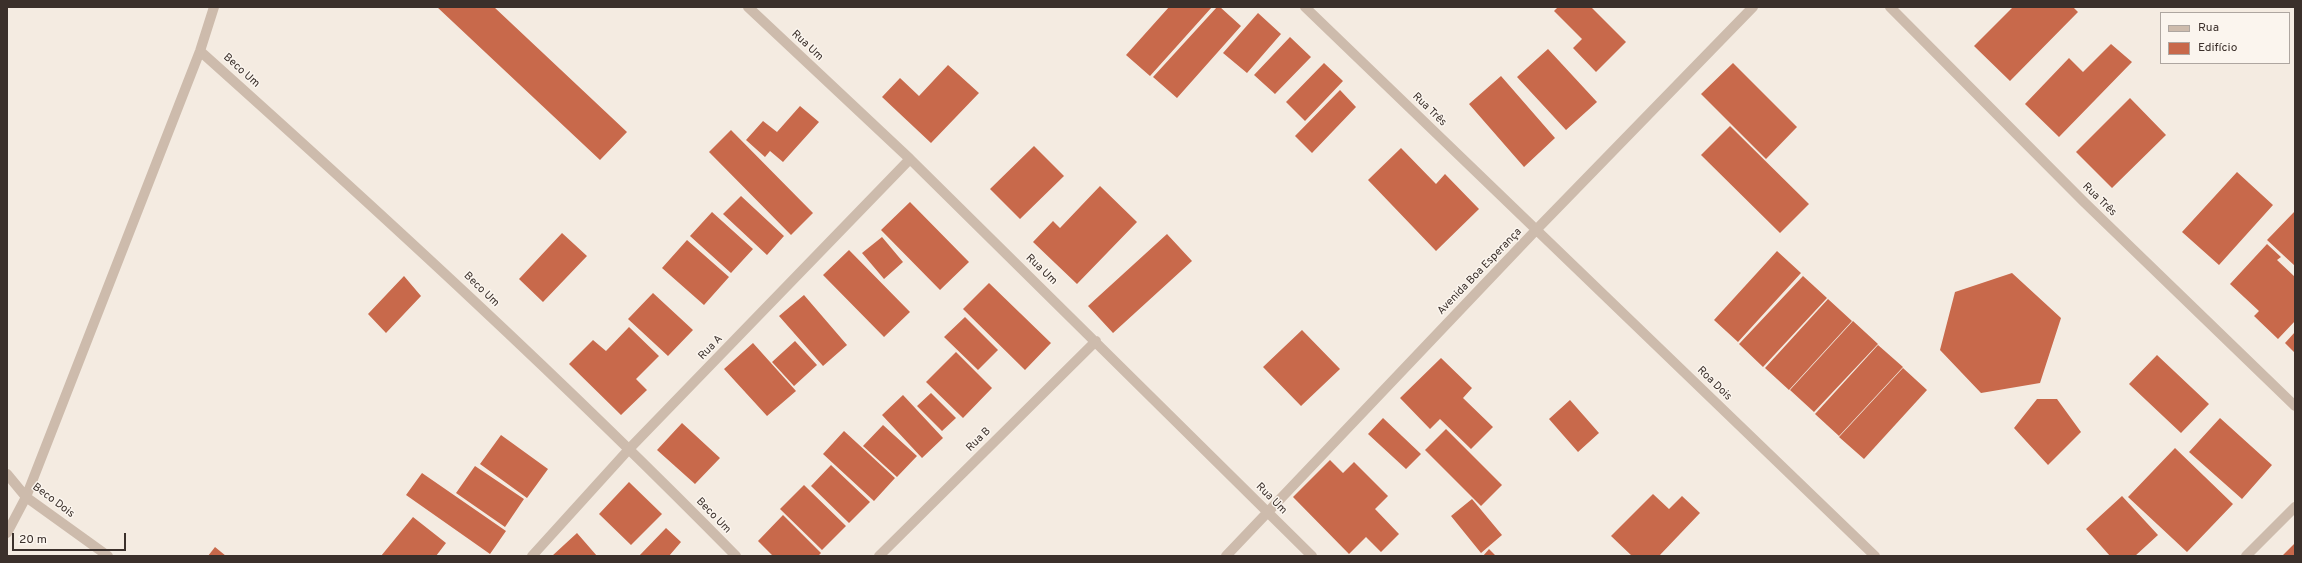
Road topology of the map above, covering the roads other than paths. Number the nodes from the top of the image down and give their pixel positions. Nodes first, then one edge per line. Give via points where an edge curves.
1 (214, 7) edge
2 (748, 7) edge
3 (1305, 7) edge
4 (1753, 7) edge
5 (1890, 7) edge
6 (200, 50) junction
7 (910, 159) junction
8 (1536, 230) junction
9 (1096, 341) junction
10 (2295, 406) edge
11 (630, 448) junction
12 (7, 474) edge
13 (26, 497) junction
14 (2295, 507) edge
15 (1268, 512) junction
16 (7, 533) edge
17 (108, 556) edge
18 (532, 556) edge
19 (736, 556) edge
20 (879, 556) edge
21 (1226, 556) edge
22 (1312, 556) edge
23 (1875, 556) edge
24 (2246, 556) edge

1 - 6 street
2 - 7 street, Rua Um
3 - 8 street, Rua Três
4 - 8 street, Avenida Boa Esperança
5 - 10 street, Rua Três via 2084,202
6 - 11 street, Beco Um via 414,244
6 - 13 street
7 - 9 street, Rua Um
7 - 11 street, Rua A
8 - 15 street, Avenida Boa Esperança
8 - 23 street, Roa Dois
9 - 15 street, Rua Um
9 - 20 street, Rua B
11 - 18 street, Rua A
11 - 19 street, Beco Um
12 - 13 street, Beco Dois
13 - 16 street
13 - 17 street, Beco Dois
14 - 24 street
15 - 21 street, Avenida Boa Esperança
15 - 22 street, Rua Um

